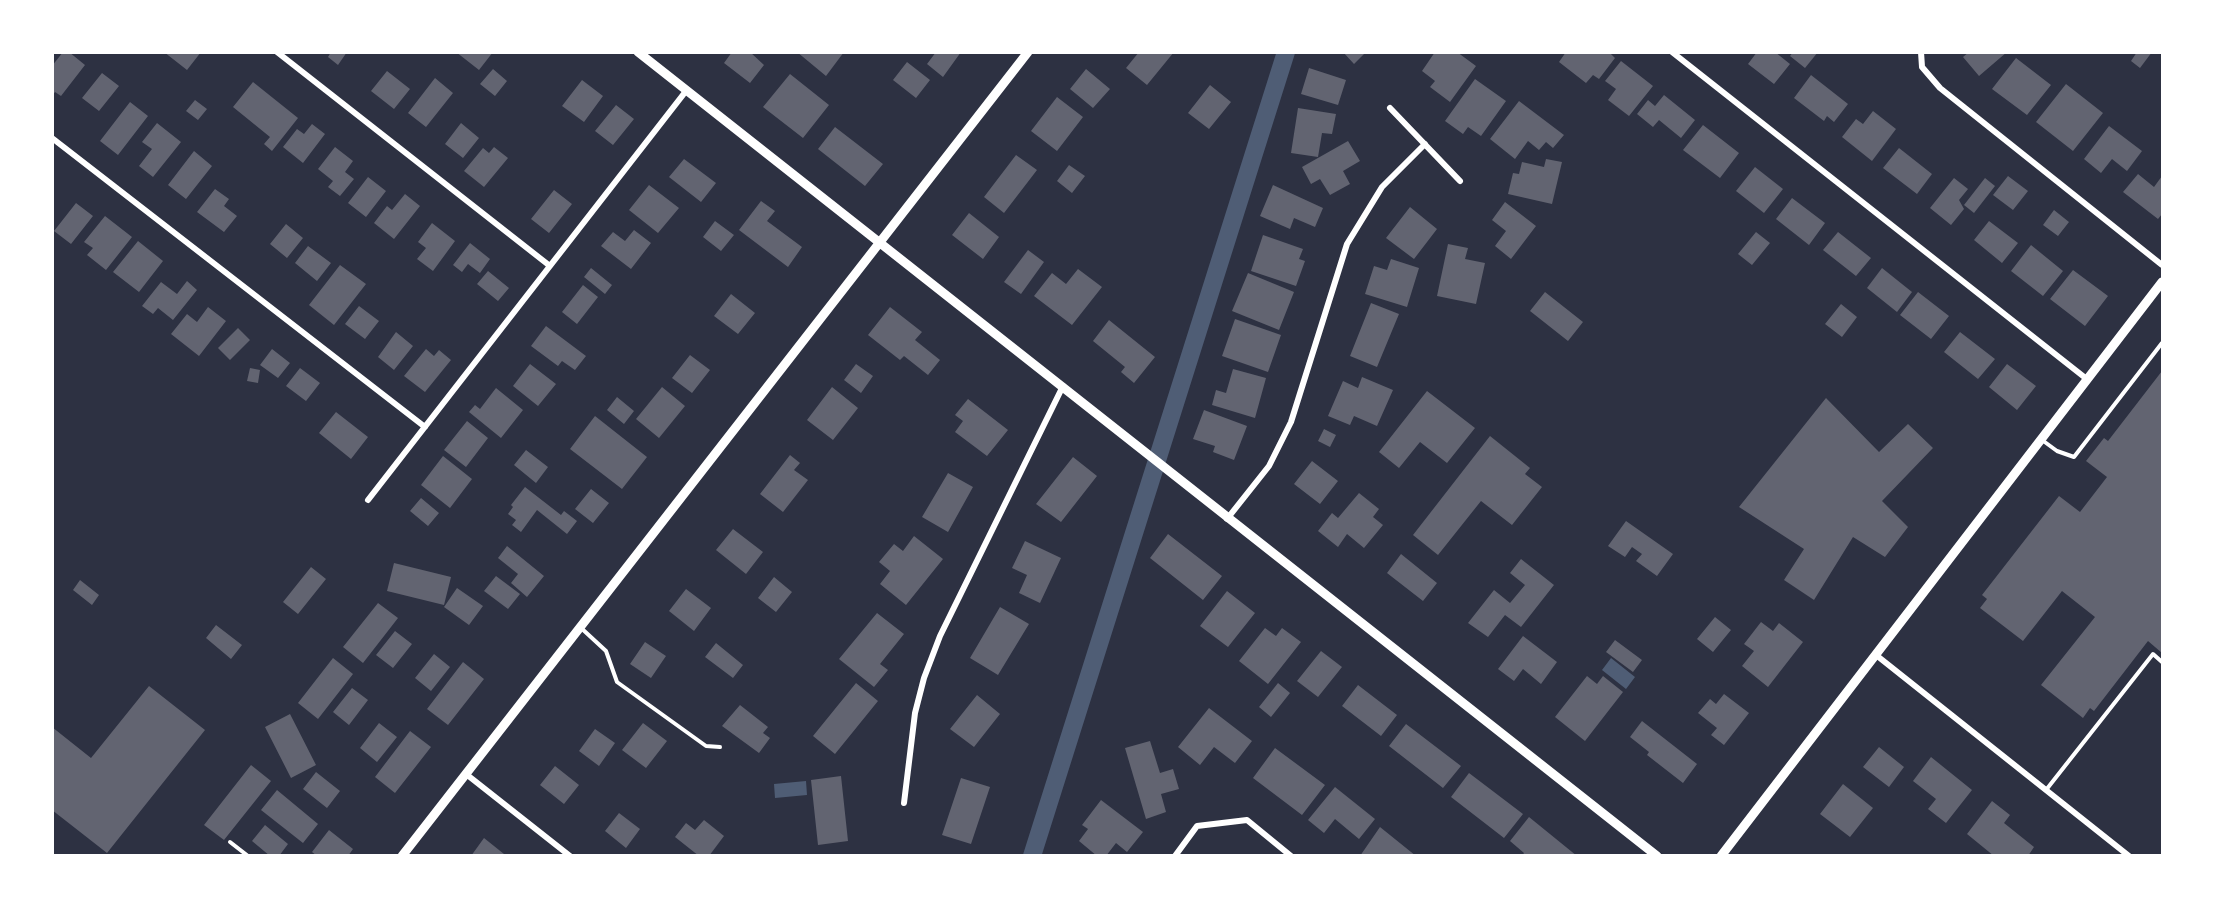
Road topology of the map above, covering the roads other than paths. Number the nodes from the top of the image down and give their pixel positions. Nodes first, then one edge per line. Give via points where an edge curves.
1 (277, 52) edge
2 (638, 52) edge
3 (1028, 52) edge
4 (1672, 52) edge
5 (1921, 52) edge
6 (686, 91) junction
7 (1390, 108) dead end
8 (52, 138) edge
9 (1425, 144) junction
10 (1460, 181) dead end
11 (882, 243) junction
12 (2163, 265) edge
13 (550, 266) junction
14 (2163, 282) edge
15 (2163, 343) edge
16 (2088, 380) junction
17 (1063, 385) junction
18 (425, 427) junction
19 (2041, 440) junction
20 (368, 500) dead end
21 (1227, 519) junction
22 (580, 627) junction
23 (1876, 655) junction
24 (2163, 662) edge
25 (720, 747) dead end
26 (466, 774) junction
27 (2045, 791) junction
28 (904, 803) dead end
29 (230, 842) dead end
30 (248, 855) edge
31 (402, 855) edge
32 (570, 855) edge
33 (1175, 855) edge
34 (1291, 855) edge
35 (1657, 855) edge
36 (1721, 855) edge
37 (2129, 855) edge

1 - 13 street
2 - 6 street
3 - 11 street
4 - 16 street
5 - 12 street via 1922,67 1940,88
6 - 11 street
6 - 13 street
7 - 9 street
8 - 18 street
9 - 10 street
9 - 21 street via 1382,187 1347,244 1291,422 1269,466
11 - 17 street
11 - 22 street
13 - 18 street
14 - 16 street
15 - 19 lane via 2074,457
16 - 19 street
17 - 21 street
17 - 28 street via 940,636 924,678 915,713
18 - 20 street
19 - 23 street
21 - 35 street
22 - 25 lane via 606,651 617,682 706,746
22 - 26 street
23 - 27 street
23 - 36 street
24 - 27 lane via 2153,654
26 - 31 street
26 - 32 street
27 - 37 street
29 - 30 lane
33 - 34 street via 1197,826 1247,820

